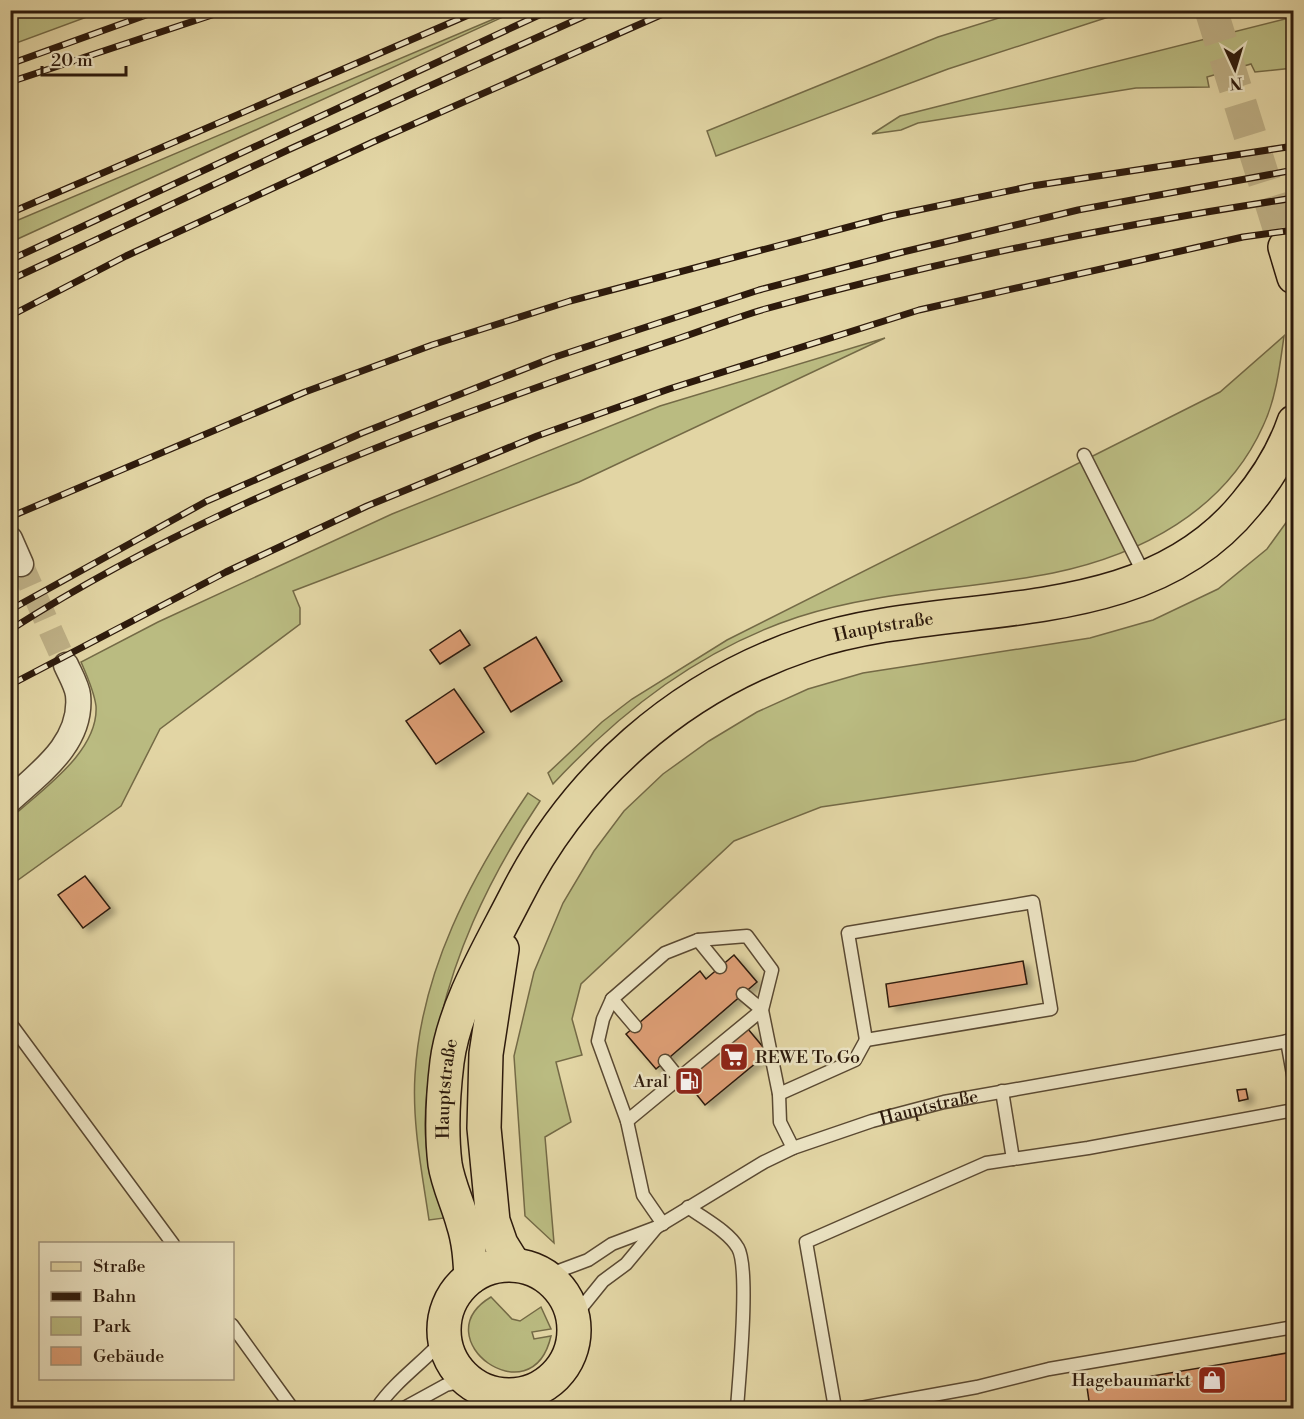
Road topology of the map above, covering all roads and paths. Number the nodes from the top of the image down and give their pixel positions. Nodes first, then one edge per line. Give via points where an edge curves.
1 (1293, 422) edge
2 (1084, 455) dead end
3 (10, 539) edge
4 (21, 564) tunnel mouth
5 (1146, 577) junction
6 (66, 665) tunnel mouth
7 (10, 800) edge
8 (509, 909) junction
9 (698, 940) junction
10 (720, 967) dead end
11 (743, 994) dead end
12 (612, 999) junction
13 (762, 1010) junction
14 (10, 1023) edge
15 (635, 1026) dead end
16 (867, 1040) junction
17 (1290, 1040) edge
18 (665, 1061) dead end
19 (678, 1077) junction
20 (1293, 1080) edge
21 (1002, 1091) junction
22 (779, 1094) junction
23 (1293, 1110) edge
24 (627, 1121) junction
25 (793, 1148) junction
26 (1012, 1159) junction
27 (688, 1207) junction
28 (660, 1225) junction
29 (172, 1242) edge
30 (514, 1265) junction
31 (545, 1276) junction
32 (471, 1277) junction
33 (573, 1318) junction
34 (1293, 1327) edge
35 (234, 1328) edge
36 (444, 1338) junction
37 (489, 1394) edge
38 (546, 1396) edge
39 (292, 1408) edge
40 (377, 1408) edge
41 (404, 1408) edge
42 (737, 1408) edge
43 (835, 1408) edge
44 (861, 1408) edge

1 - 5 main road, Hauptstraße via 1269,476 1234,519 1189,556
2 - 5 lane
3 - 4 street
5 - 8 main road, Hauptstraße via 1062,602 935,618 836,636 776,656 724,680 651,728 588,787 538,856
6 - 7 street via 78,694 77,718 64,749
8 - 30 main road, Hauptstraße via 489,1027 483,1092 494,1221 501,1244
8 - 32 main road, Hauptstraße via 462,1008 448,1058 443,1129 445,1167 464,1226
9 - 10 lane
9 - 12 lane via 665,953
9 - 13 lane via 747,936 772,970
11 - 13 lane
12 - 15 lane
12 - 24 lane via 598,1041
13 - 19 lane
13 - 22 lane
14 - 29 lane
16 - 16 lane via 1051,1009 1033,902 849,933
16 - 22 lane via 855,1060
17 - 20 lane
17 - 21 lane, Hauptstraße
18 - 19 lane
19 - 24 lane
21 - 25 lane, Hauptstraße via 872,1121
21 - 26 lane
22 - 25 lane via 780,1122
23 - 26 lane
24 - 28 lane via 643,1195
25 - 27 lane, Hauptstraße
26 - 43 lane via 986,1163 806,1242
27 - 28 lane, Hauptstraße
27 - 42 lane via 731,1239 742,1257
28 - 31 lane, Hauptstraße
28 - 33 lane, Hauptstraße via 626,1264 603,1281
30 - 31 main road
30 - 32 main road via 484,1270
31 - 33 main road via 564,1294
32 - 36 main road via 450,1303
33 - 38 main road via 570,1355
34 - 44 lane via 1049,1369
35 - 39 lane
36 - 37 main road via 452,1361
36 - 40 lane via 389,1390
37 - 38 main road
37 - 41 lane via 446,1385

